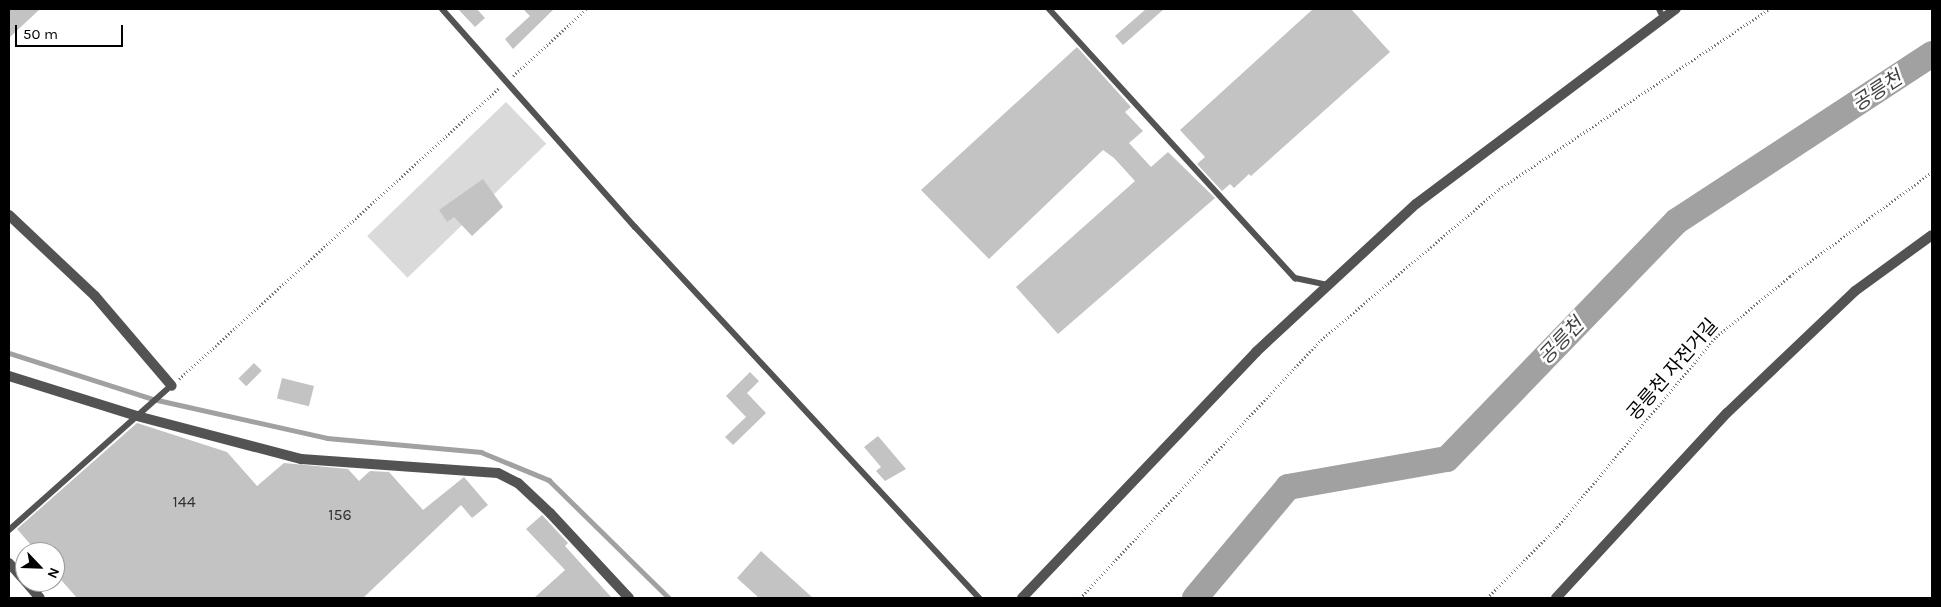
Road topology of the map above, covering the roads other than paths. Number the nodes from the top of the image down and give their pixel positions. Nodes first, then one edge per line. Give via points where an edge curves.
1 (442, 9) edge
2 (1049, 9) edge
3 (1676, 9) edge
4 (1661, 13) edge
5 (9, 215) edge
6 (1932, 235) edge
7 (1327, 285) junction
8 (9, 376) edge
9 (169, 388) joint
10 (137, 416) junction
11 (9, 530) edge
12 (629, 598) edge
13 (979, 598) edge
14 (1022, 598) edge
15 (1556, 598) edge

1 - 13 lane
2 - 7 lane via 1295,278
3 - 4 street
4 - 7 street via 1489,146
5 - 9 street via 95,296
6 - 15 street via 1855,291 1727,413
7 - 14 street via 1193,414
8 - 10 street
9 - 10 lane
10 - 11 lane
10 - 12 street via 301,459 498,473 518,483 550,513

